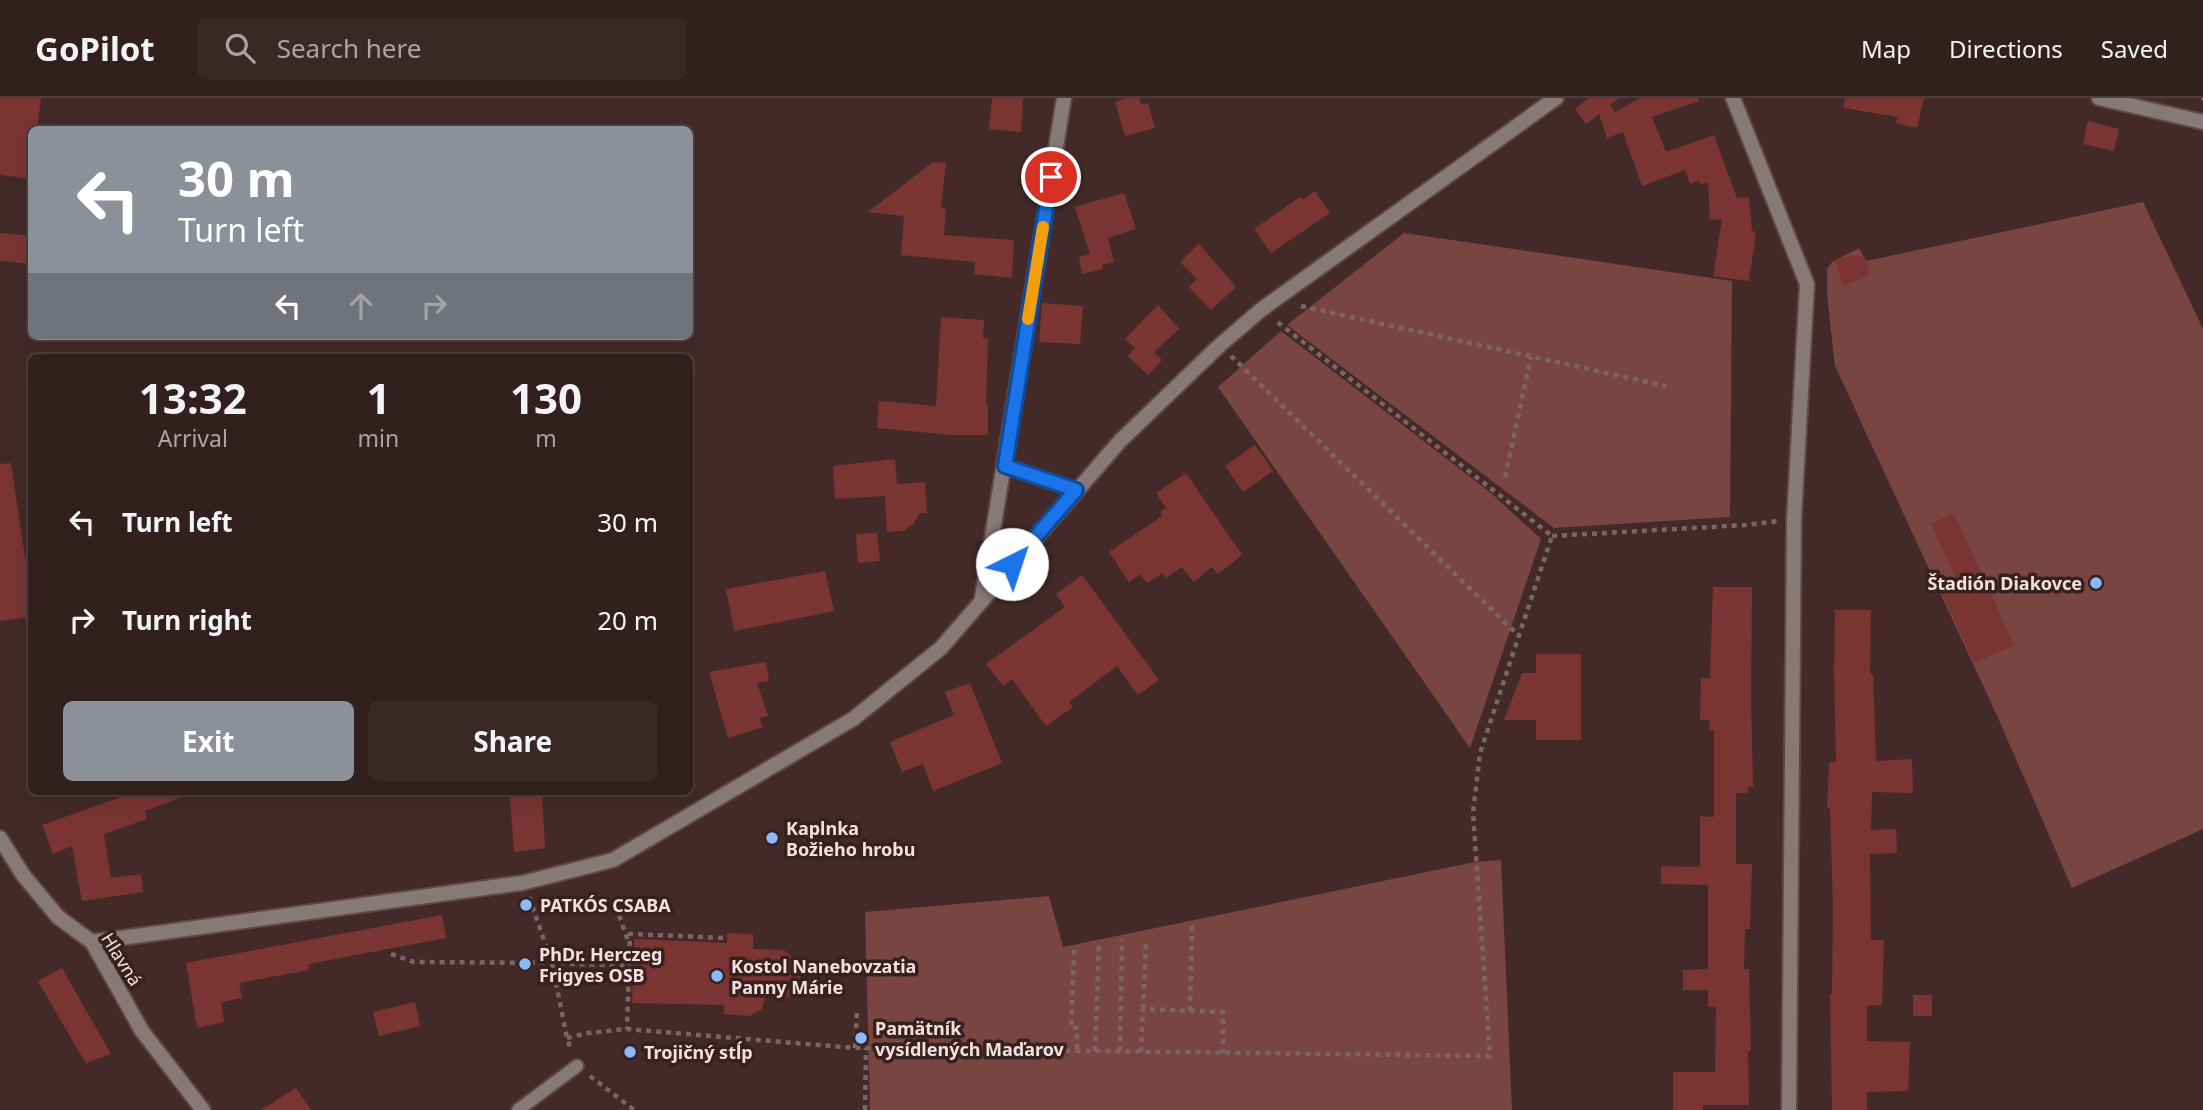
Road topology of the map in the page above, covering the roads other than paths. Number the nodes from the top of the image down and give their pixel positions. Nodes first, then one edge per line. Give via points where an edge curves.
1 (1063, 98) edge
2 (1556, 98) edge
3 (1734, 98) edge
4 (2099, 98) edge
5 (2203, 122) edge
6 (1005, 466) junction
7 (1076, 490) junction
8 (982, 598) junction
9 (0, 838) edge
10 (93, 942) junction
11 (577, 1066) road end
12 (202, 1110) edge
13 (518, 1110) edge
14 (1789, 1110) edge

1 - 6 street
2 - 7 street via 1262,309 1120,441
3 - 14 street via 1807,284 1794,519
4 - 5 street
6 - 7 street
6 - 8 street
7 - 8 street
8 - 10 street via 941,648 853,719 613,860 522,883
9 - 10 street, Hlavná via 58,918
10 - 12 street, Hlavná via 142,1031
11 - 13 lane

